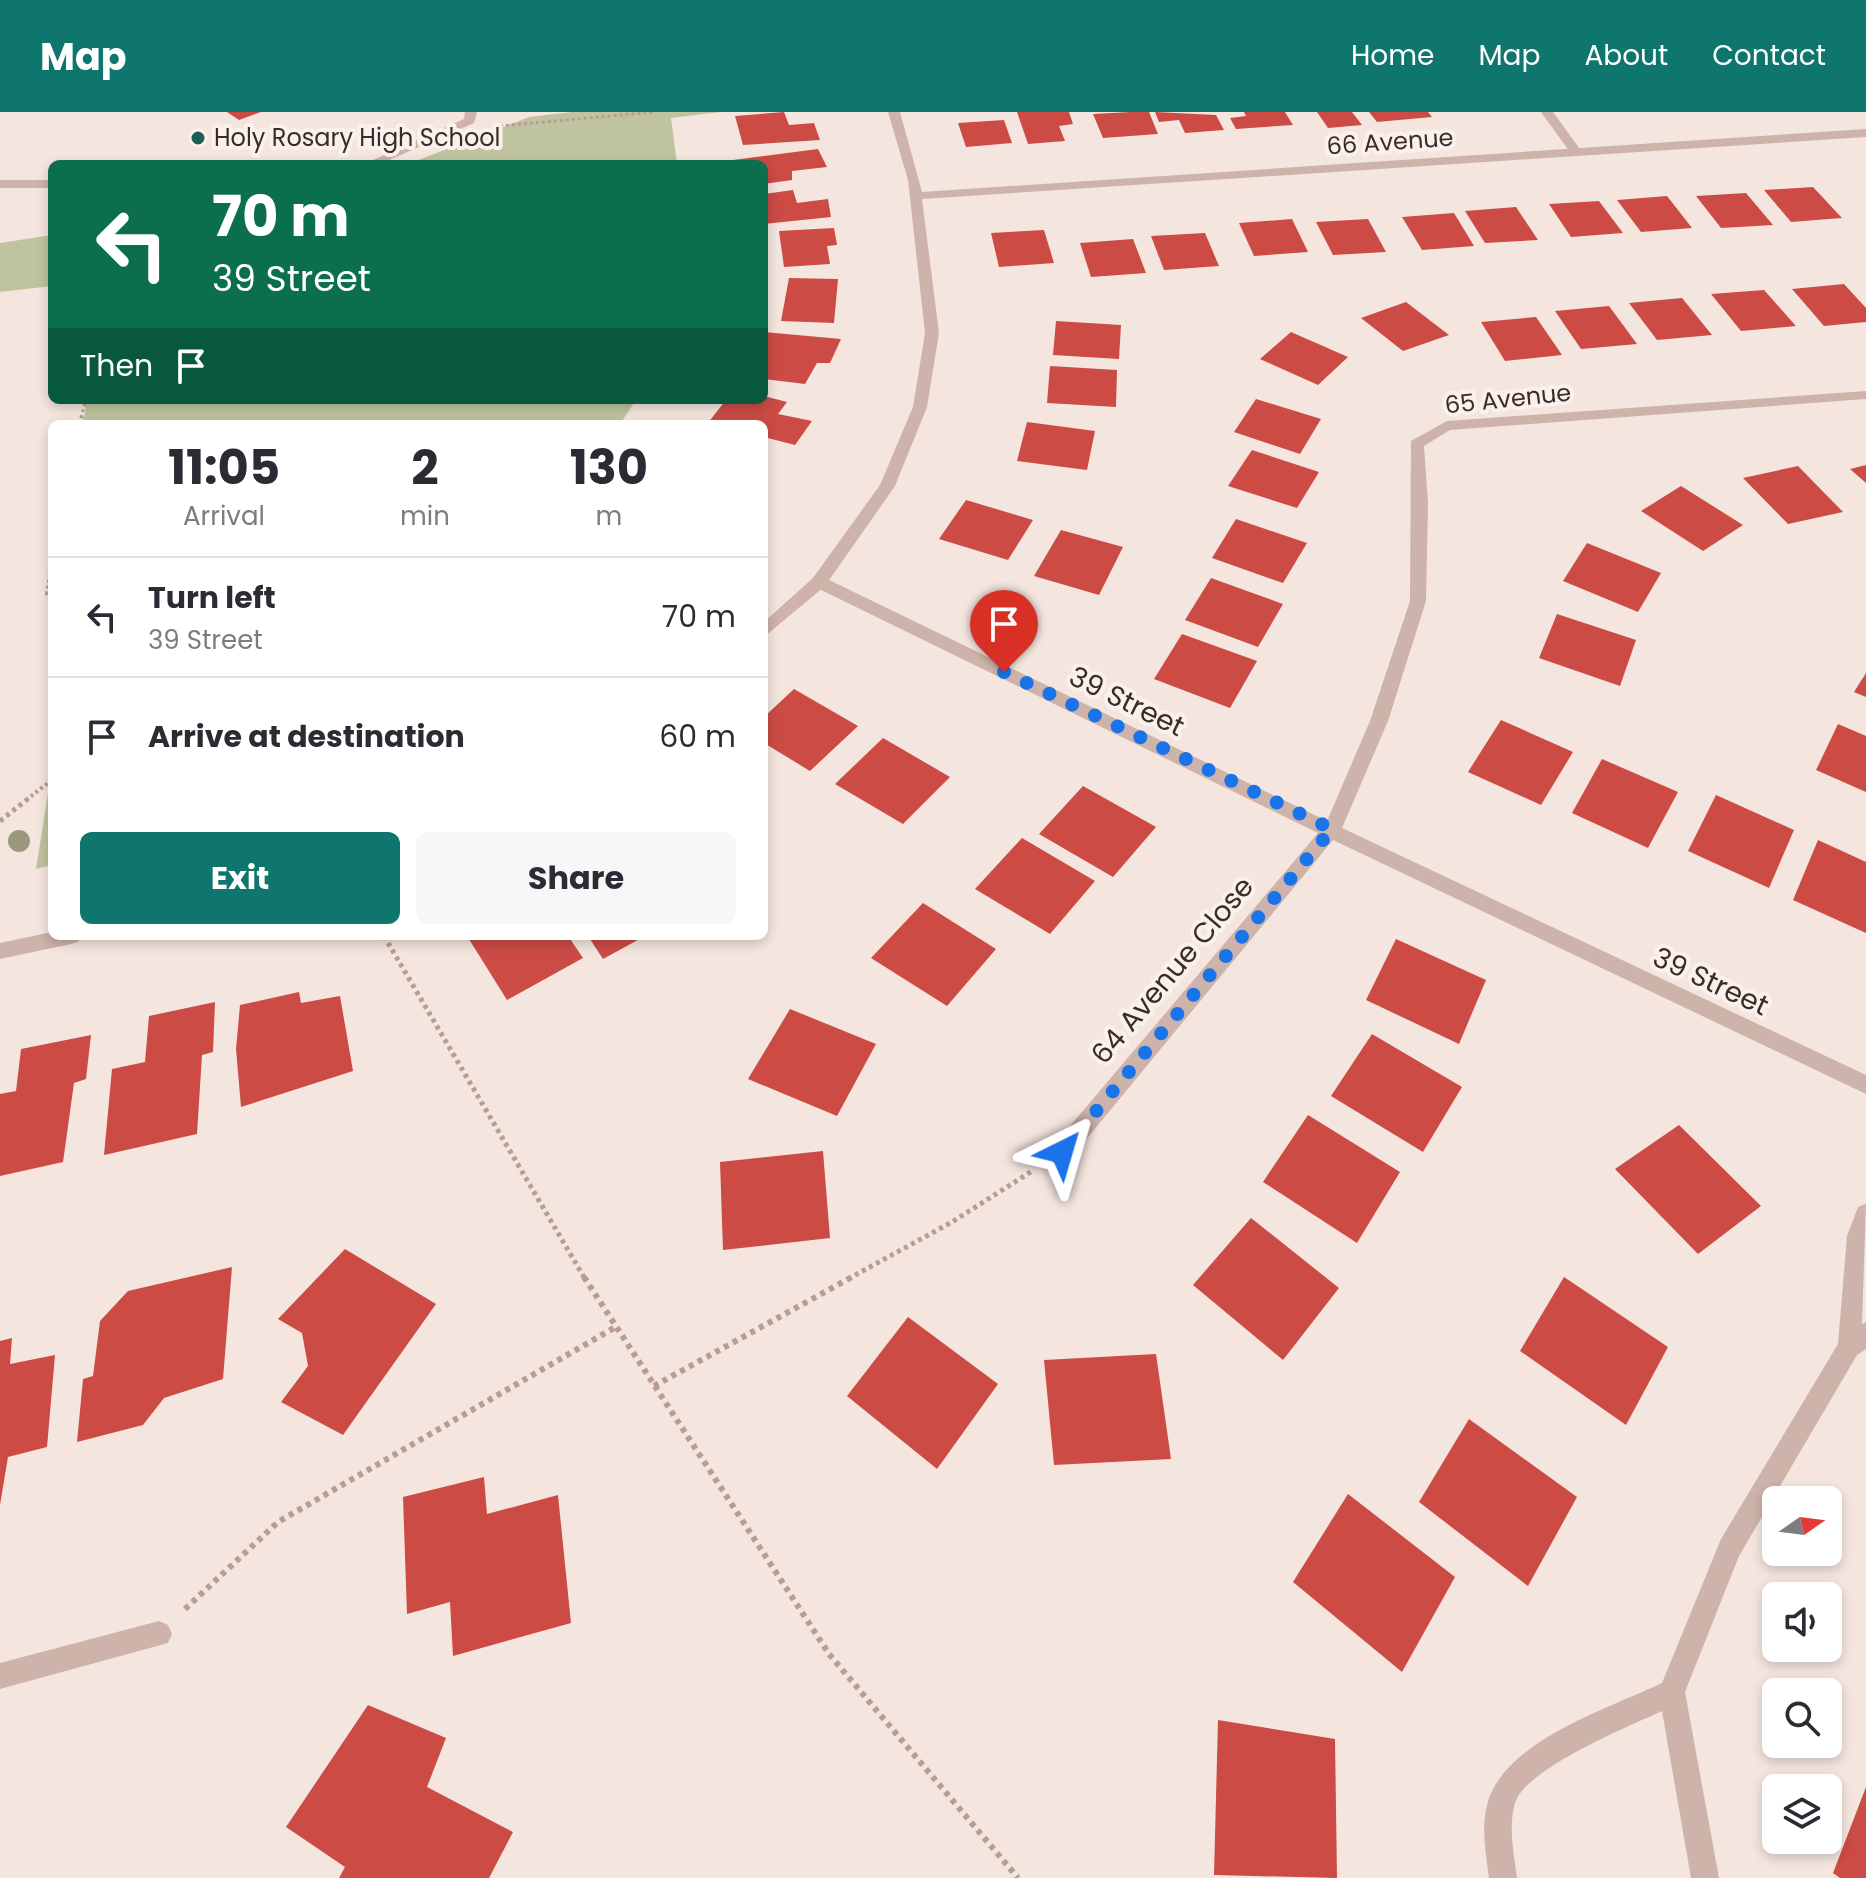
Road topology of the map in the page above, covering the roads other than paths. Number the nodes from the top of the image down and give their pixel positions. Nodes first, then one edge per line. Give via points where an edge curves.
1 (471, 112) edge
2 (894, 112) edge
3 (1547, 112) edge
4 (1866, 133) edge
5 (1576, 152) junction
6 (379, 160) edge
7 (0, 184) edge
8 (48, 184) edge
9 (916, 196) junction
10 (1866, 395) edge
11 (819, 582) junction
12 (768, 627) edge
13 (1332, 829) junction
14 (52, 940) edge
15 (0, 951) edge
16 (1866, 1085) edge
17 (1062, 1152) road end
18 (1866, 1214) edge
19 (1858, 1341) edge
20 (159, 1634) road end
21 (0, 1676) edge
22 (1672, 1692) junction
23 (1503, 1878) edge
24 (1705, 1878) edge

1 - 6 street via 470,121
2 - 9 street
3 - 5 street
4 - 5 street, 66 Avenue
5 - 9 street, 66 Avenue
7 - 8 street
9 - 11 street via 932,333 920,407 887,486
10 - 13 street, 65 Avenue via 1447,426 1416,444 1418,601 1379,721
11 - 12 street
11 - 13 street, 39 Street
13 - 16 street, 39 Street
13 - 17 street, 64 Avenue Close
14 - 15 street
18 - 19 street via 1858,1236
19 - 22 street via 1730,1548
20 - 21 street
22 - 23 street via 1556,1749 1511,1782 1496,1826
22 - 24 street

